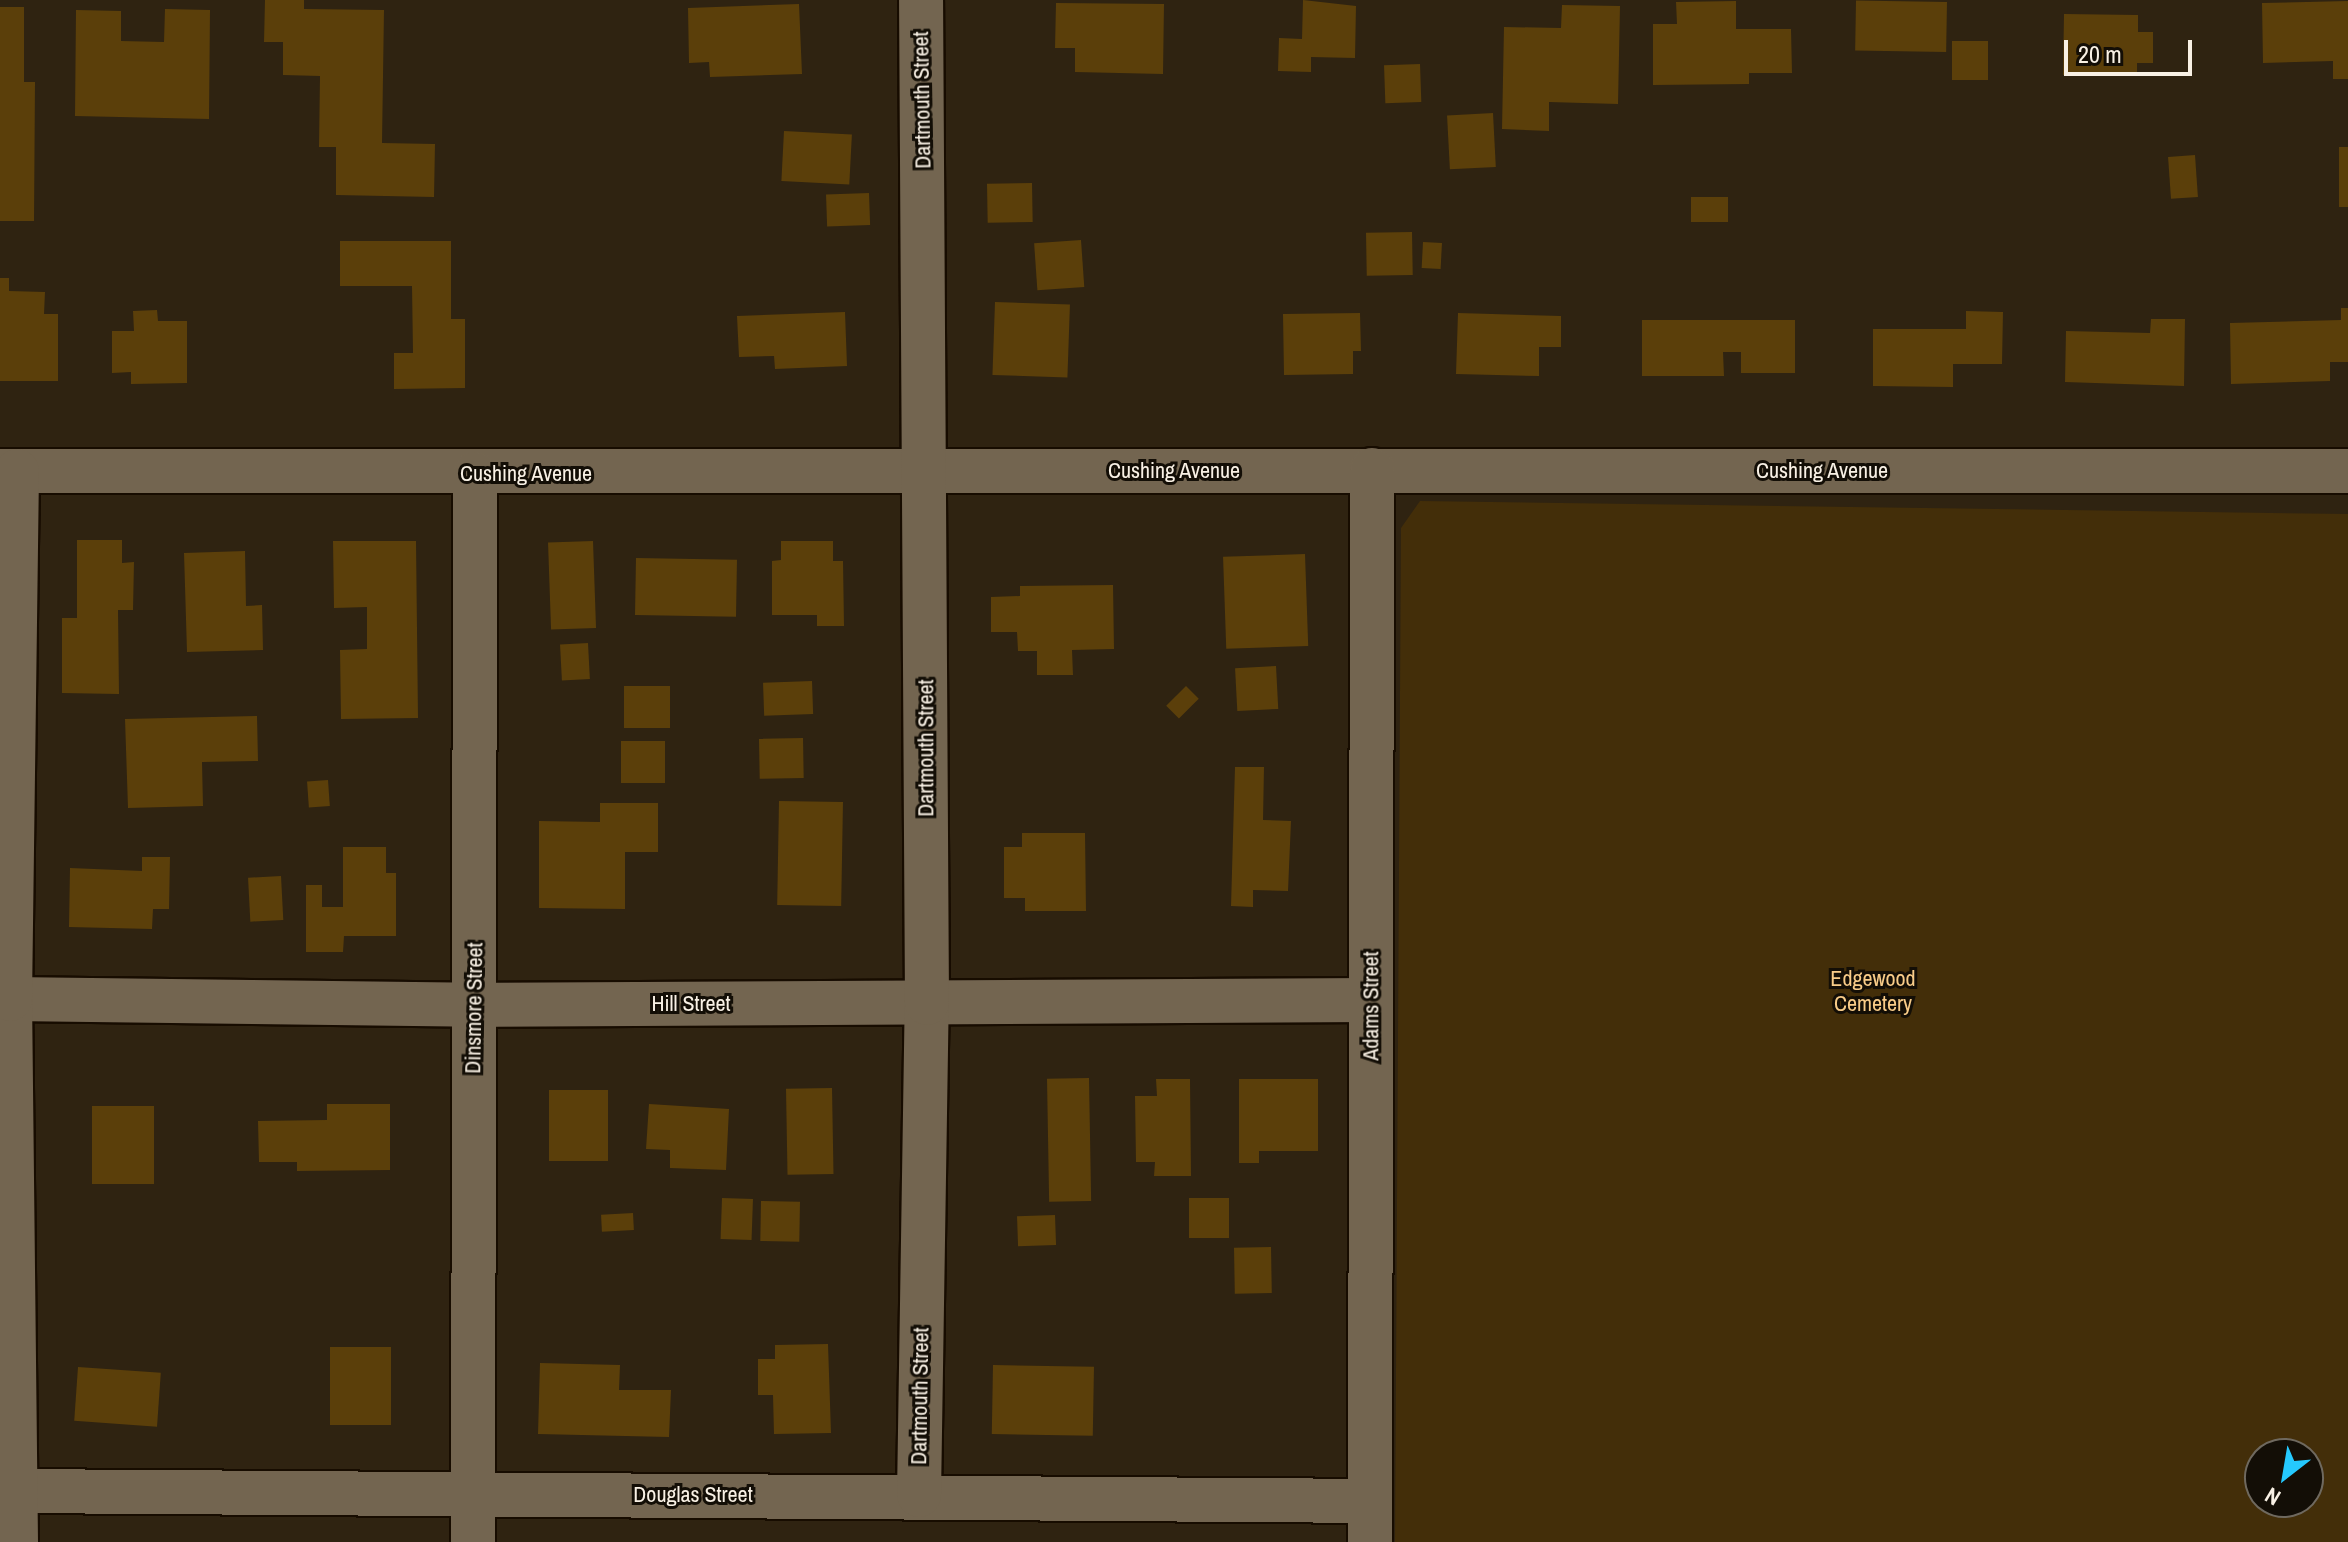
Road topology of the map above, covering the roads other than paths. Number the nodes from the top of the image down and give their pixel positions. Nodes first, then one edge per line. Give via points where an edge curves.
1 (921, 0) edge
2 (1372, 470) junction
3 (8, 471) edge
4 (2348, 471) edge
5 (925, 472) junction
6 (475, 474) junction
7 (10, 999) junction
8 (1371, 1000) junction
9 (927, 1003) junction
10 (474, 1005) junction
11 (16, 1491) junction
12 (473, 1495) junction
13 (919, 1495) junction
14 (1370, 1521) edge
15 (16, 1542) edge
16 (473, 1542) edge

1 - 5 street, Dartmouth Street
2 - 4 street, Cushing Avenue
2 - 5 street, Cushing Avenue
2 - 8 street, Adams Street
3 - 6 street, Cushing Avenue
3 - 7 street
5 - 6 street, Cushing Avenue
5 - 9 street, Dartmouth Street
6 - 10 street, Dinsmore Street
7 - 10 street, Hill Street
7 - 11 street
8 - 9 street, Hill Street
8 - 14 street, Adams Street
9 - 10 street, Hill Street
9 - 13 street, Dartmouth Street
10 - 12 street, Dinsmore Street
11 - 12 street, Douglas Street
11 - 15 street
12 - 13 street, Douglas Street
12 - 16 street, Dinsmore Street
13 - 14 street, Douglas Street

